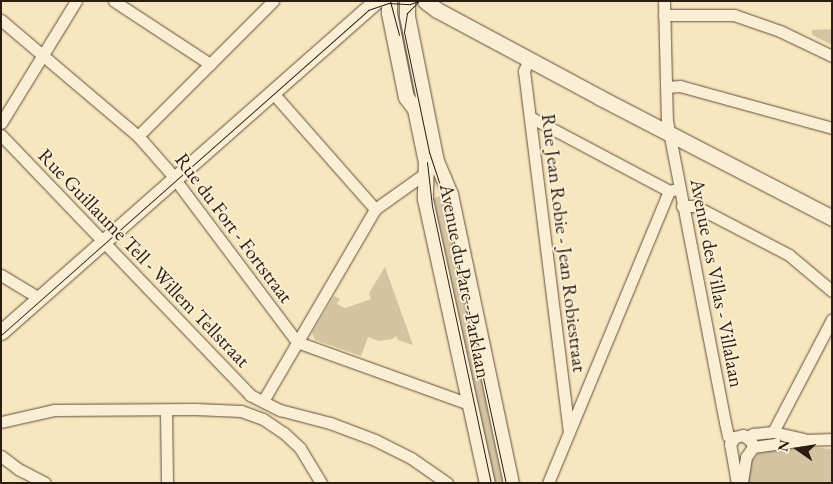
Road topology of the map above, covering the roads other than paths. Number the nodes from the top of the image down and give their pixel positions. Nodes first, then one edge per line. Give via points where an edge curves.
1 (76, 1) edge
2 (114, 1) edge
3 (274, 1) edge
4 (376, 1) edge
5 (389, 1) edge
6 (407, 1) edge
7 (425, 1) edge
8 (664, 1) edge
9 (664, 16) junction
10 (1, 20) edge
11 (44, 56) junction
12 (832, 56) edge
13 (529, 59) junction
14 (210, 64) junction
15 (667, 87) junction
16 (272, 92) junction
17 (530, 117) junction
18 (1, 123) edge
19 (832, 128) edge
20 (669, 133) junction
21 (1, 136) edge
22 (138, 136) junction
23 (432, 172) junction
24 (174, 179) junction
25 (674, 190) junction
26 (682, 206) junction
27 (375, 209) junction
28 (832, 218) edge
29 (104, 241) junction
30 (1, 275) edge
31 (832, 291) edge
32 (39, 298) junction
33 (832, 319) edge
34 (1, 332) edge
35 (297, 342) junction
36 (263, 401) junction
37 (469, 404) junction
38 (166, 410) junction
39 (1, 422) edge
40 (569, 432) junction
41 (773, 432) junction
42 (747, 437) junction
43 (832, 439) edge
44 (732, 440) junction
45 (805, 440) junction
46 (753, 447) junction
47 (732, 454) junction
48 (1, 456) edge
49 (746, 457) junction
50 (45, 483) edge
51 (167, 483) edge
52 (321, 483) edge
53 (447, 483) edge
54 (487, 483) edge
55 (511, 483) edge
56 (548, 483) edge
57 (737, 483) edge
58 (742, 483) edge

1 - 11 street
2 - 14 street
3 - 14 street
4 - 16 street
5 - 23 street, Avenue du Parc - Parklaan via 406,97 415,109 426,162
6 - 23 street, Avenue du Parc - Parklaan
7 - 13 street
8 - 9 street, Avenue des Villas - Villalaan
9 - 12 street via 734,15 780,31
9 - 15 street, Avenue des Villas - Villalaan
10 - 11 street, Rue du Fort - Fortstraat
11 - 18 street
11 - 22 street, Rue du Fort - Fortstraat
13 - 17 street, Rue Jean Robie - Jean Robiestraat via 524,71
13 - 20 street
14 - 22 street
15 - 19 street via 680,86
15 - 20 street, Avenue des Villas - Villalaan
16 - 24 street
16 - 27 street
17 - 25 street
17 - 40 street, Rue Jean Robie - Jean Robiestraat
20 - 25 street, Avenue des Villas - Villalaan
20 - 28 street
21 - 29 street, Rue Guillaume Tell - Willem Tellstraat
22 - 24 street, Rue du Fort - Fortstraat
23 - 27 street
23 - 37 street, Avenue du Parc - Parklaan via 425,199
23 - 55 street, Avenue du Parc - Parklaan via 450,194
24 - 29 street
24 - 35 street, Rue du Fort - Fortstraat
25 - 26 street, Avenue des Villas - Villalaan
25 - 40 street
26 - 31 street via 695,206 789,255
26 - 44 street, Avenue des Villas - Villalaan via 728,436
27 - 35 street
29 - 32 street
29 - 36 street, Rue Guillaume Tell - Willem Tellstraat via 239,384 250,395
30 - 32 street
32 - 34 street
33 - 41 street
35 - 36 street
35 - 37 street
36 - 53 street, Rue Guillaume Tell - Willem Tellstraat via 280,410 330,423 375,440 411,458
37 - 54 street, Avenue du Parc - Parklaan
38 - 39 street via 54,410
38 - 51 street
38 - 52 street via 233,410 263,419 300,448
40 - 56 street
41 - 42 street
41 - 45 street
42 - 44 street via 739,436
42 - 46 street
43 - 45 street
44 - 47 street, Avenue des Villas - Villalaan
45 - 46 street
46 - 49 street
47 - 49 street
47 - 57 street, Avenue des Villas - Villalaan
48 - 50 street
49 - 58 street

